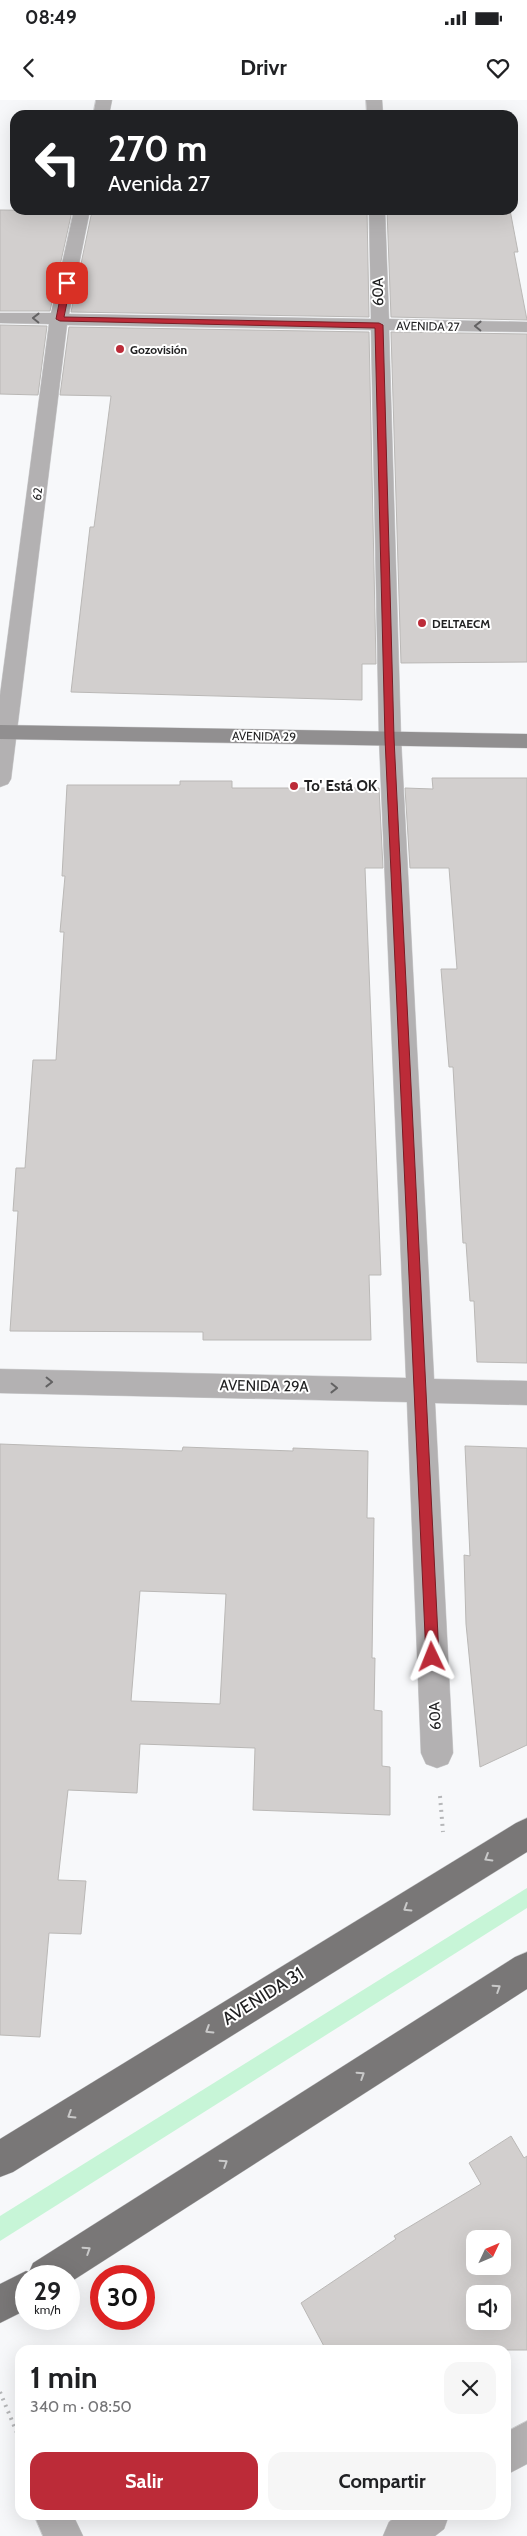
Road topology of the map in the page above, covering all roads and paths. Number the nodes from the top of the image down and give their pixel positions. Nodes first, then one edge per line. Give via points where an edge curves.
1 (81, 215) edge
2 (377, 215) edge
3 (0, 318) edge
4 (60, 319) junction
5 (379, 325) junction
6 (527, 327) edge
7 (4, 732) edge
8 (390, 738) junction
9 (527, 741) edge
10 (0, 779) edge
11 (0, 1381) edge
12 (420, 1390) junction
13 (527, 1393) edge
14 (436, 1753) joint
15 (527, 1834) edge
16 (448, 1882) junction
17 (527, 1969) edge
18 (0, 2159) edge
19 (63, 2265) edge
20 (15, 2296) edge
21 (0, 2305) edge
22 (0, 2392) edge
23 (15, 2428) edge
24 (527, 2440) edge
25 (511, 2452) edge
26 (55, 2520) edge
27 (424, 2520) edge
28 (63, 2536) edge
29 (403, 2536) edge

1 - 4 street, 62
2 - 5 street, 60A
4 -> 3 street, AVENIDA 27
4 - 5 street, AVENIDA 27
4 - 7 street, 62
6 -> 5 street, AVENIDA 27
5 - 8 street, 60A
7 - 8 street, AVENIDA 29
7 - 10 street, 62
8 - 9 street, AVENIDA 29
8 - 12 street, 60A
11 -> 12 street, AVENIDA 29A
12 - 13 street, AVENIDA 29A
12 - 14 street, 60A
14 - 16 path
15 -> 16 main road, AVENIDA 31
16 -> 18 main road, AVENIDA 31
19 -> 17 main road
20 - 21 main road
22 - 23 path
24 - 25 street
26 - 28 street
27 - 29 street

